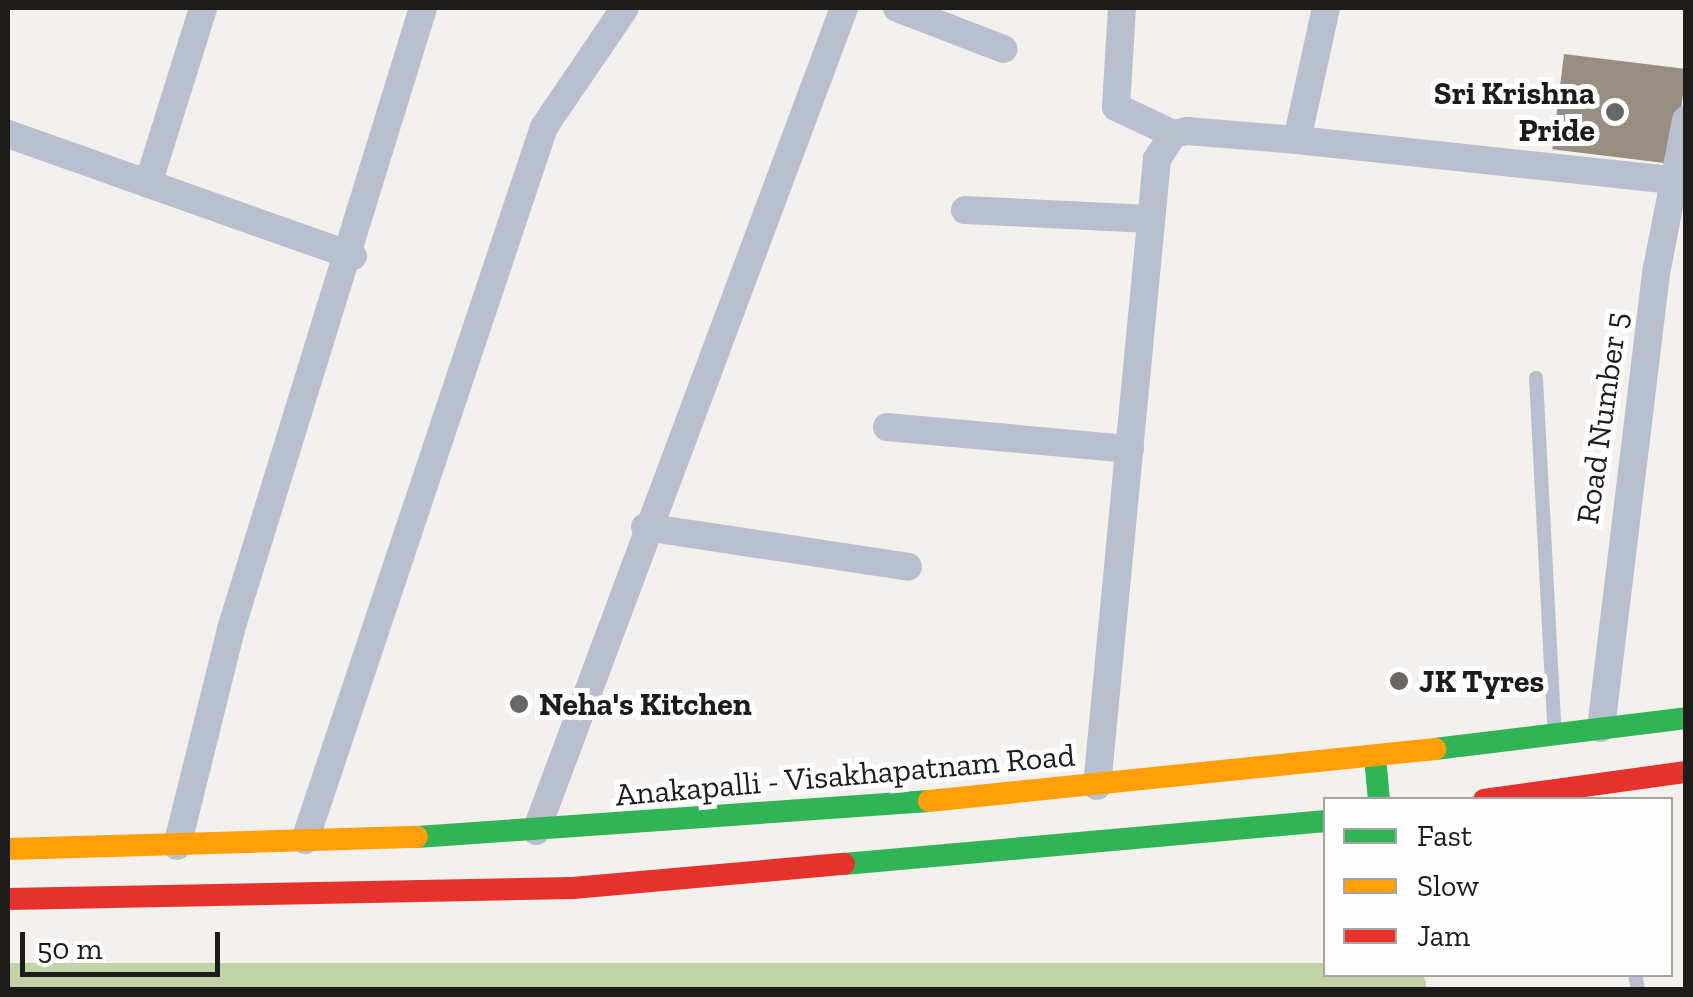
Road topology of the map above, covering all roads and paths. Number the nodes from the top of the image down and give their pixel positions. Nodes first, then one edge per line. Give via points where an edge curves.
1 (203, 8) edge
2 (423, 8) edge
3 (625, 8) edge
4 (844, 8) edge
5 (897, 8) edge
6 (1122, 8) edge
7 (1326, 8) edge
8 (1003, 48) dead end
9 (1686, 120) edge
10 (8, 134) edge
11 (1173, 134) junction
12 (1297, 140) junction
13 (1670, 180) junction
14 (148, 184) junction
15 (965, 210) dead end
16 (1150, 219) junction
17 (353, 256) junction
18 (1536, 378) dead end
19 (886, 427) dead end
20 (1130, 449) junction
21 (645, 528) junction
22 (908, 567) dead end
23 (1686, 718) edge
24 (1601, 728) junction
25 (1554, 734) junction
26 (1375, 757) junction
27 (1686, 772) edge
28 (1097, 786) junction
29 (1589, 792) edge
30 (1379, 797) edge
31 (1523, 797) edge
32 (1323, 821) edge
33 (536, 830) junction
34 (304, 840) junction
35 (176, 846) junction
36 (8, 849) edge
37 (8, 899) edge

1 - 14 street
2 - 17 street
3 - 34 street via 544,127
4 - 21 street
5 - 8 street
6 - 11 street via 1116,107
7 - 12 street
9 - 13 street, Road Number 5
10 - 14 street
11 - 12 street
11 - 16 street via 1157,159
12 - 13 street
13 - 24 street, Road Number 5
14 - 17 street
15 - 16 street
16 - 20 street
17 - 35 street via 230,629
18 - 25 lane
19 - 20 street
20 - 28 street
21 - 22 street
21 - 33 street
23 - 24 main road, Anakapalli - Visakhapatnam Road
24 - 25 main road, Anakapalli - Visakhapatnam Road
25 - 26 main road, Anakapalli - Visakhapatnam Road
26 - 28 main road, Anakapalli - Visakhapatnam Road
26 - 30 main road
27 - 29 main road
28 - 33 main road, Anakapalli - Visakhapatnam Road
29 - 31 main road
32 - 37 main road via 572,888
33 - 34 main road, Anakapalli - Visakhapatnam Road
34 - 35 main road, Anakapalli - Visakhapatnam Road
35 - 36 main road, Anakapalli - Visakhapatnam Road

